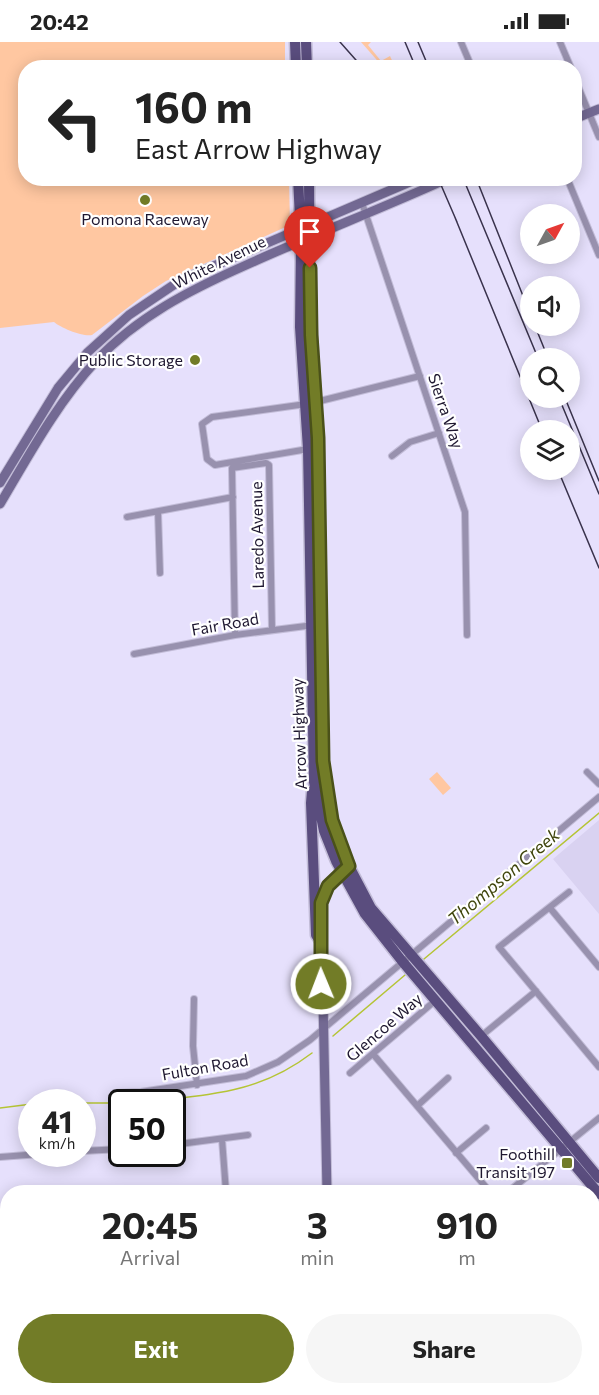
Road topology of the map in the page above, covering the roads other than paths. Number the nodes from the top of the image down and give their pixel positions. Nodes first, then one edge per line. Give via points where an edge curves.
1 (295, 42) edge
2 (306, 42) edge
3 (461, 42) edge
4 (560, 42) edge
5 (296, 60) edge
6 (307, 60) edge
7 (469, 60) edge
8 (568, 60) edge
9 (582, 91) edge
10 (594, 111) edge
11 (599, 137) edge
12 (299, 186) edge
13 (308, 186) edge
14 (401, 186) edge
15 (431, 186) edge
16 (570, 186) edge
17 (362, 203) junction
18 (367, 214) junction
19 (305, 232) junction
20 (599, 255) edge
21 (420, 376) junction
22 (311, 403) junction
23 (440, 433) junction
24 (308, 449) junction
25 (392, 456) dead end
26 (0, 483) edge
27 (233, 497) junction
28 (0, 504) edge
29 (158, 512) junction
30 (127, 517) dead end
31 (160, 573) dead end
32 (316, 624) junction
33 (272, 629) junction
34 (235, 635) junction
35 (467, 635) dead end
36 (134, 654) dead end
37 (587, 772) dead end
38 (319, 781) junction
39 (599, 784) edge
40 (599, 797) edge
41 (345, 870) junction
42 (568, 892) dead end
43 (550, 908) junction
44 (320, 940) junction
45 (407, 958) junction
46 (599, 967) edge
47 (536, 991) junction
48 (194, 999) dead end
49 (436, 1000) junction
50 (322, 1028) junction
51 (477, 1039) junction
52 (373, 1054) junction
53 (599, 1067) edge
54 (350, 1073) dead end
55 (448, 1078) dead end
56 (197, 1085) junction
57 (165, 1089) edge
58 (417, 1106) junction
59 (599, 1118) edge
60 (486, 1128) dead end
61 (248, 1135) dead end
62 (222, 1139) junction
63 (186, 1143) edge
64 (565, 1145) junction
65 (456, 1153) junction
66 (18, 1156) edge
67 (0, 1157) edge
68 (599, 1178) edge
69 (225, 1185) edge
70 (327, 1185) edge
71 (484, 1185) edge
72 (516, 1185) edge
73 (593, 1185) edge

1 - 5 main road
2 - 6 main road
3 - 7 street
4 - 8 street
9 - 10 street
10 - 11 street
12 - 19 main road, Arrow Highway
13 - 19 main road
14 - 17 main road, White Avenue
15 - 18 main road, White Avenue
16 - 20 street
17 - 18 street, Sierra Way
17 - 19 main road, White Avenue
18 - 19 main road, White Avenue
18 - 21 street, Sierra Way
19 - 22 main road, Arrow Highway via 300,327
19 - 26 main road, White Avenue via 181,280 129,315 88,352 58,388
19 - 28 main road, White Avenue via 188,292 137,324 97,360 62,401
21 - 22 street
21 - 23 street, Sierra Way
22 - 24 main road, Arrow Highway
22 - 24 street via 212,417 202,424 207,459 215,465
22 - 32 main road via 318,438
23 - 25 street via 410,442
23 - 35 street, Sierra Way via 465,512
24 - 32 main road, Arrow Highway
27 - 29 street
27 - 33 street, Laredo Avenue via 232,468 269,465
27 - 34 street, Laredo Avenue
29 - 30 street
29 - 31 street
32 - 33 street, Fair Road
32 - 38 main road, Arrow Highway
33 - 34 street, Fair Road
34 - 36 street, Fair Road
37 - 39 street
38 - 41 main road
38 - 44 main road via 311,803 316,935
40 - 45 street, Fulton Road
41 - 44 main road via 328,886 321,903
41 - 45 main road via 365,914
42 - 43 street
43 - 46 street
43 - 47 street via 499,946
44 - 50 main road
45 - 49 main road
45 - 50 street, Fulton Road
45 - 51 main road
47 - 51 street
47 - 53 street
48 - 56 street
49 - 51 main road
49 - 52 street, Glencoe Way
50 - 56 street, Fulton Road via 288,1056 255,1072
50 - 70 main road
51 - 64 main road
52 - 54 street, Glencoe Way
52 - 58 street
55 - 58 street
56 - 57 street, Fulton Road
58 - 65 street
59 - 64 street
60 - 65 street
61 - 62 street
62 - 63 street
62 - 69 street
64 - 68 main road
64 - 72 street
64 - 73 main road
65 - 71 street
66 - 67 street

